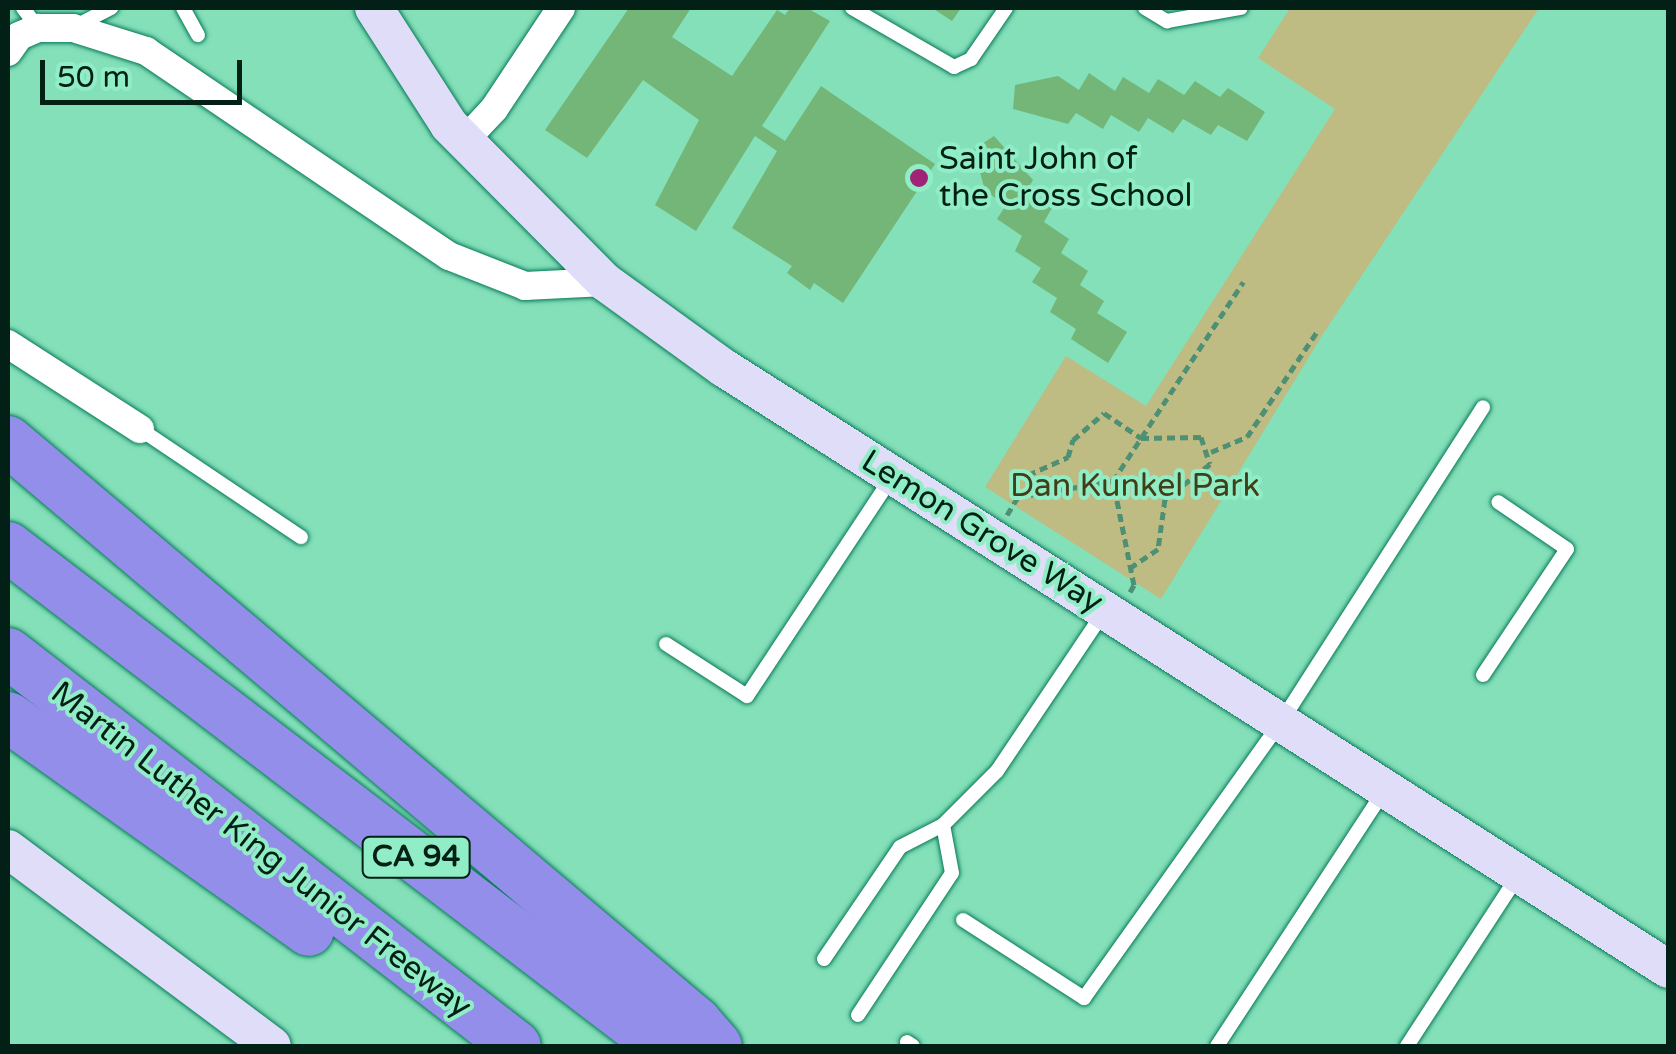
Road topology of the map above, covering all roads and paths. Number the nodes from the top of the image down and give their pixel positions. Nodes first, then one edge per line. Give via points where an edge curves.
1 (111, 8) edge
2 (183, 8) edge
3 (374, 8) edge
4 (561, 8) edge
5 (852, 8) edge
6 (1006, 8) edge
7 (1145, 8) edge
8 (1241, 8) edge
9 (31, 18) edge
10 (73, 28) junction
11 (198, 35) dead end
12 (8, 52) edge
13 (464, 142) junction
14 (605, 282) junction
15 (1243, 282) dead end
16 (1318, 330) dead end
17 (8, 344) edge
18 (1483, 408) dead end
19 (140, 429) joint
20 (1140, 438) junction
21 (8, 441) edge
22 (1211, 452) junction
23 (893, 476) junction
24 (1113, 481) junction
25 (1026, 496) junction
26 (1498, 502) dead end
27 (301, 537) dead end
28 (992, 538) junction
29 (8, 547) edge
30 (1130, 567) junction
31 (1110, 613) junction
32 (666, 644) dead end
33 (8, 653) edge
34 (1483, 675) dead end
35 (8, 717) edge
36 (1280, 722) junction
37 (1386, 788) junction
38 (943, 825) junction
39 (8, 849) edge
40 (1520, 873) junction
41 (962, 920) dead end
42 (824, 959) dead end
43 (1668, 969) edge
44 (454, 1000) junction
45 (858, 1015) dead end
46 (272, 1046) edge
47 (516, 1046) edge
48 (662, 1046) edge
49 (717, 1046) edge
50 (1217, 1046) edge
51 (1407, 1046) edge

1 - 10 lane
2 - 11 lane
3 - 13 main road, Lemon Grove Way
4 - 13 street
5 - 6 lane via 954,67 971,60
7 - 8 lane via 1167,21
9 - 10 street
9 - 12 street
10 - 14 street via 146,51 449,256 525,286
13 - 14 main road, Lemon Grove Way
14 - 23 main road, Lemon Grove Way
15 - 20 path
16 - 22 path via 1248,437
17 - 19 street
18 - 36 lane
19 - 27 lane
20 - 22 path via 1184,433 1201,438
20 - 24 path
20 - 25 path via 1104,414 1073,440 1068,457 1028,476
21 - 49 highway
22 - 30 path via 1202,476 1165,500 1158,549
23 - 28 main road, Lemon Grove Way
23 - 32 lane via 747,696
24 - 25 path
24 - 30 path
25 - 28 path via 1018,497
26 - 34 lane via 1567,549
28 - 31 main road, Lemon Grove Way
29 - 48 highway, CA 94
30 - 31 path via 1134,584
31 - 36 main road, Lemon Grove Way
31 - 38 lane via 996,771
33 - 44 highway, Martin Luther King Junior Freeway / CA 94
35 - 44 highway via 319,939
36 - 37 main road, Lemon Grove Way
36 - 41 lane via 1084,998
37 - 40 main road, Lemon Grove Way
37 - 50 lane
38 - 42 lane via 900,847
38 - 45 lane via 952,873
39 - 46 main road
40 - 43 main road, Lemon Grove Way
40 - 51 lane
44 - 47 highway, Martin Luther King Junior Freeway / CA 94

